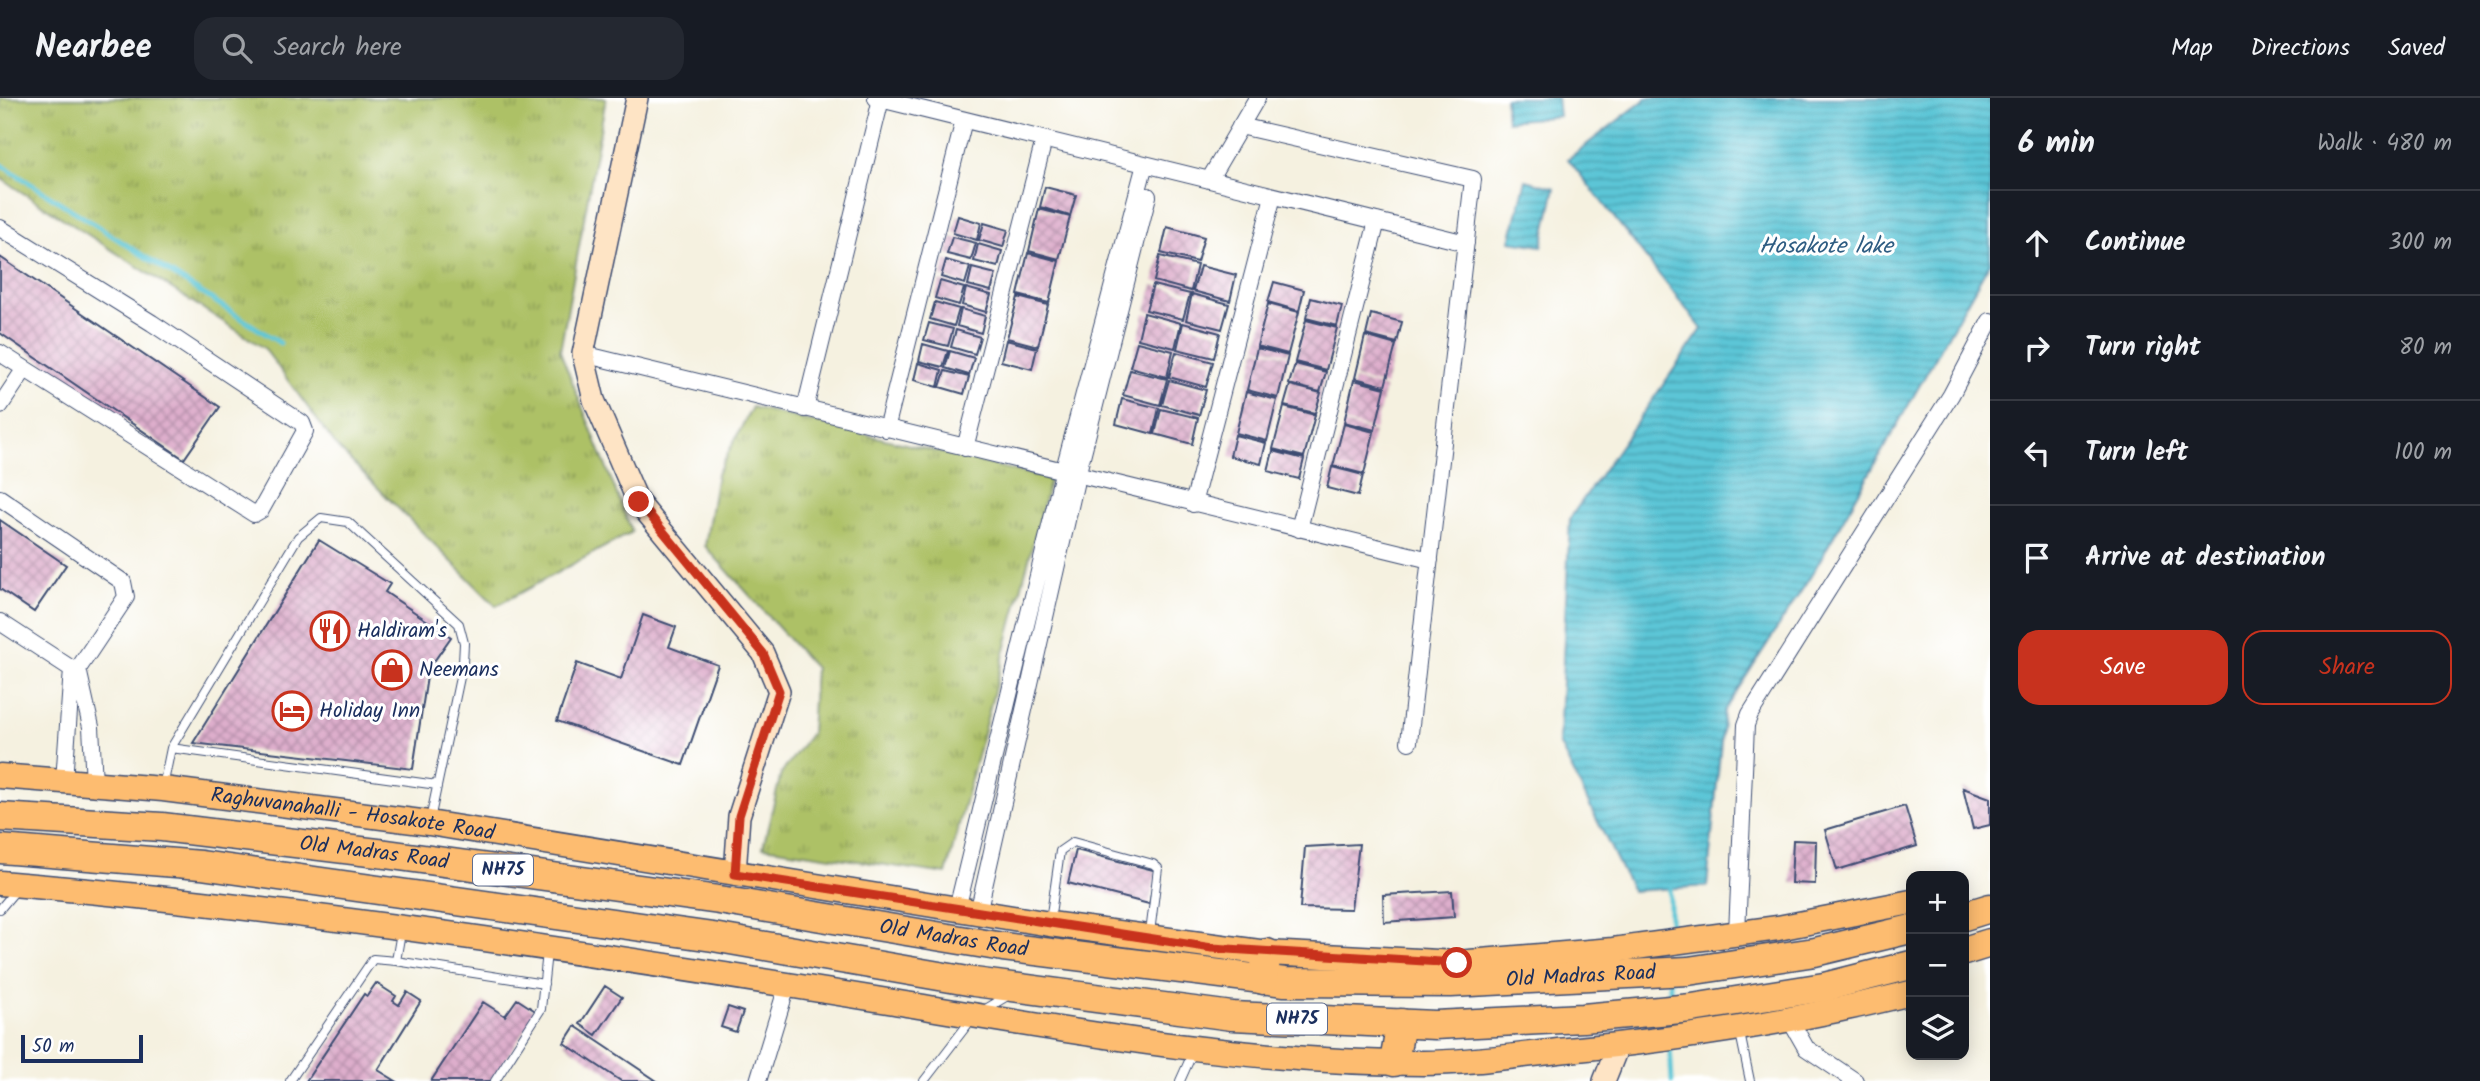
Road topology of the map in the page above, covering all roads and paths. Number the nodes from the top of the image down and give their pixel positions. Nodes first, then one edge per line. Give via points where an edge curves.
1 (637, 98) edge
2 (1256, 98) edge
3 (879, 99) edge
4 (964, 120) junction
5 (1240, 126) junction
6 (1044, 139) junction
7 (1150, 165) junction
8 (1209, 180) junction
9 (1273, 196) junction
10 (1377, 221) junction
11 (0, 228) edge
12 (1466, 243) junction
13 (1990, 321) edge
14 (0, 353) edge
15 (583, 354) junction
16 (24, 370) junction
17 (0, 406) edge
18 (805, 409) junction
19 (886, 429) junction
20 (965, 448) junction
21 (1070, 475) junction
22 (0, 498) edge
23 (1193, 504) junction
24 (1299, 529) junction
25 (1430, 560) junction
26 (0, 622) edge
27 (75, 669) junction
28 (1409, 742) dead end
29 (171, 748) junction
30 (0, 776) edge
31 (64, 781) junction
32 (94, 783) junction
33 (437, 785) junction
34 (163, 789) junction
35 (0, 817) edge
36 (429, 823) junction
37 (0, 849) edge
38 (735, 874) junction
39 (10, 883) edge
40 (1906, 903) edge
41 (1990, 908) edge
42 (0, 909) edge
43 (967, 911) junction
44 (1969, 914) edge
45 (1050, 924) junction
46 (401, 929) junction
47 (1906, 930) edge
48 (1729, 935) junction
49 (1149, 939) junction
50 (547, 949) junction
51 (396, 961) junction
52 (1906, 966) edge
53 (1265, 967) junction
54 (544, 984) junction
55 (787, 986) junction
56 (1020, 989) junction
57 (1906, 994) edge
58 (972, 1017) junction
59 (1790, 1020) junction
60 (1725, 1021) junction
61 (1401, 1023) junction
62 (1626, 1045) junction
63 (1194, 1049) junction
64 (1410, 1068) edge
65 (290, 1081) edge
66 (495, 1081) edge
67 (758, 1081) edge
68 (924, 1081) edge
69 (1180, 1081) edge
70 (1604, 1081) edge
71 (1750, 1081) edge
72 (1855, 1081) edge

1 - 15 main road
2 - 5 street
3 - 4 street
3 - 18 street
4 - 6 street
4 - 19 street
5 - 8 street
5 - 12 street via 1473,179
6 - 7 street
6 - 20 street
7 - 8 street
7 - 21 street
8 - 9 street
9 - 10 street
9 - 23 street
10 - 12 street
10 - 24 street
11 - 16 street via 152,323 302,423 305,431 261,510 254,514
12 - 25 street
13 - 48 street via 1951,395 1750,713
14 - 16 street
15 - 18 street
15 - 38 main road via 594,400 639,502 763,653 779,691 739,816
16 - 17 street
18 - 19 street
19 - 20 street
20 - 21 street
21 - 23 street
21 - 43 street
22 - 27 street via 127,589 126,597
23 - 24 street
24 - 25 street
25 - 28 street
26 - 27 street
27 - 31 street
27 - 32 street via 91,727
29 - 33 lane
29 - 33 lane via 298,537 321,518 348,522 459,624 463,663
29 - 34 lane
30 - 31 main road, Raghuvanahalli - Hosakote Road
31 - 32 main road, Raghuvanahalli - Hosakote Road
32 - 34 main road, Raghuvanahalli - Hosakote Road
33 - 36 lane
34 - 36 main road, Raghuvanahalli - Hosakote Road
35 - 53 highway, Old Madras Road / NH75 via 162,827 386,854 719,900 1003,947
36 - 38 main road, Raghuvanahalli - Hosakote Road
37 - 56 highway, Old Madras Road / NH75 via 201,865 337,883 713,937
38 - 43 main road, Raghuvanahalli - Hosakote Road
39 - 42 lane
39 - 46 main road via 151,896
40 - 48 main road, Raghuvanahalli - Hosakote Road
41 - 44 highway
43 - 45 main road, Raghuvanahalli - Hosakote Road
45 - 49 main road, Raghuvanahalli - Hosakote Road
45 - 49 lane via 1060,851 1073,842 1158,869
46 - 50 main road
46 - 51 lane
47 - 53 highway, Old Madras Road / NH75 via 1815,952 1624,976 1451,983
48 - 53 main road, Raghuvanahalli - Hosakote Road via 1457,963
49 - 53 main road, Raghuvanahalli - Hosakote Road
50 - 54 lane
50 - 55 main road
51 - 54 lane
51 - 65 lane via 373,960
52 - 60 highway, Old Madras Road / NH75 via 1824,987
54 - 66 lane via 541,1009
55 - 58 main road
55 - 67 street
56 - 58 lane
56 - 61 highway, Old Madras Road / NH75 via 1232,1016
57 - 59 main road
58 - 63 main road
58 - 68 lane
59 - 60 main road
59 - 72 street via 1806,1048
60 - 61 highway, Old Madras Road / NH75 via 1622,1014
60 - 62 main road
60 - 71 lane
61 - 64 highway
62 - 64 main road
62 - 70 main road
63 - 64 main road
63 - 69 lane

